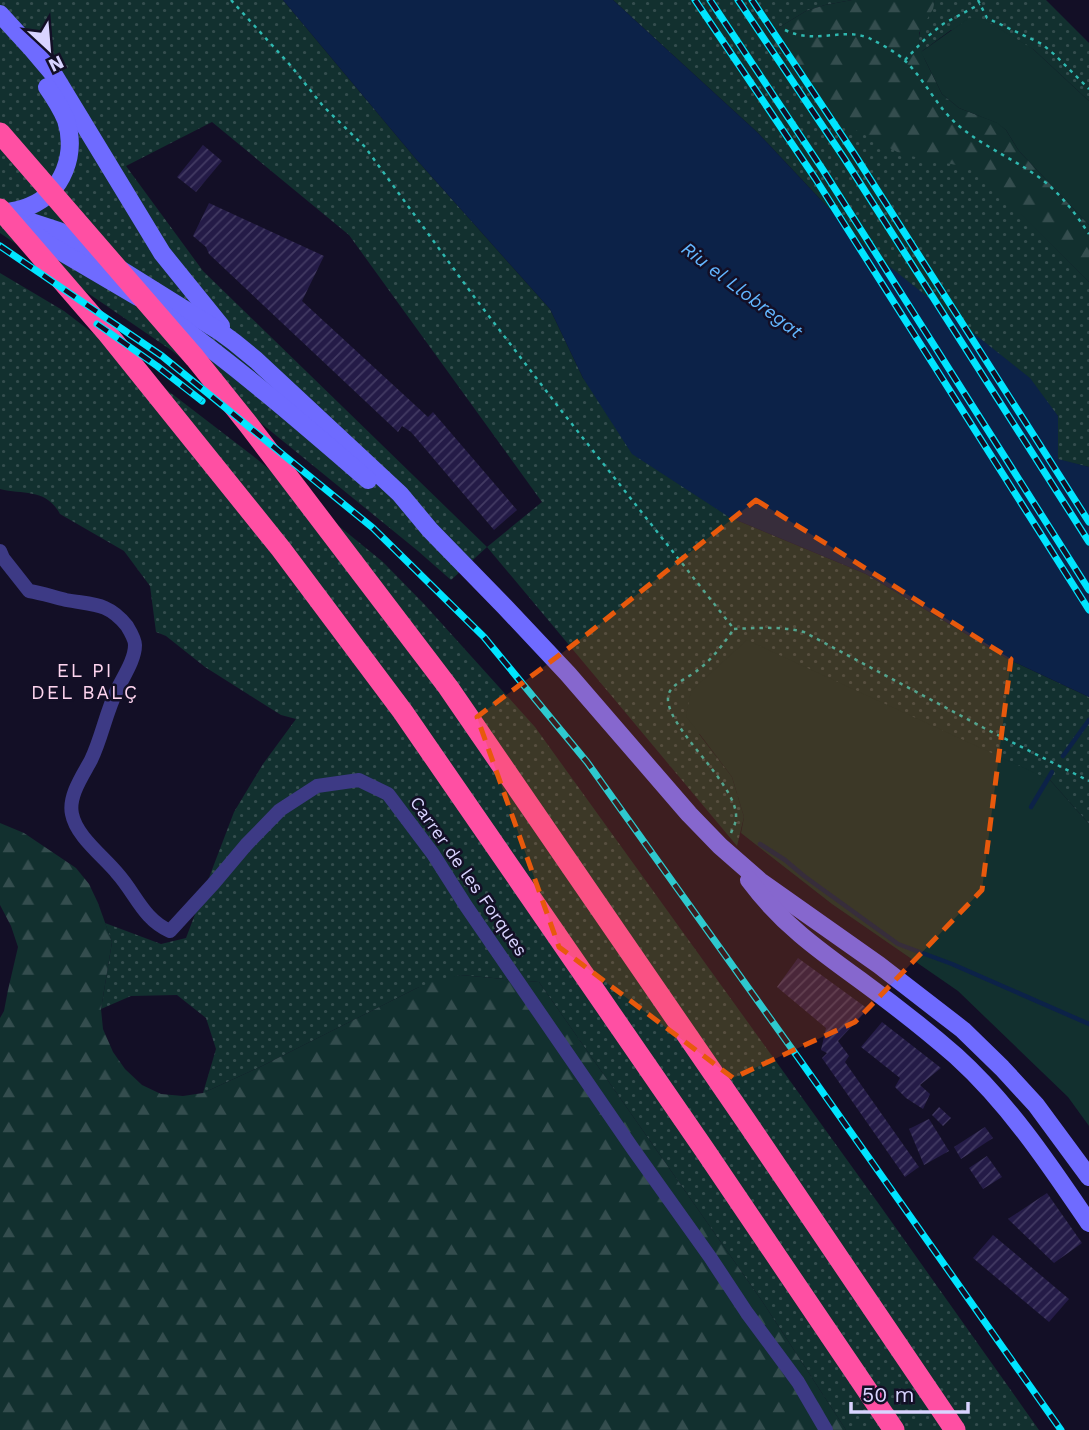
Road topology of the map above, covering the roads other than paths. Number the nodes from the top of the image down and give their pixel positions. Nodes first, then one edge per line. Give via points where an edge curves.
1 (4, 19) edge
2 (0, 133) edge
3 (1, 210) edge
4 (234, 342) junction
5 (430, 530) junction
6 (0, 551) edge
7 (735, 860) junction
8 (1089, 1177) edge
9 (1089, 1223) edge
10 (826, 1430) edge
11 (894, 1430) edge
12 (955, 1430) edge

1 - 3 main road via 57,102 70,146 68,164 53,190 30,206
1 - 4 main road via 54,75 142,224
2 - 12 highway via 187,349 448,687
3 - 4 main road via 59,231
3 - 5 main road via 53,247 148,302 210,347
3 - 11 highway via 108,334 281,549 403,712
4 - 5 main road via 400,494
5 - 7 main road via 568,674
6 - 10 street, Carrer de les Forques via 29,591 95,603 115,612 135,644 71,806 75,824 143,911 170,931 279,810 317,786 359,780 388,794 798,1382
7 - 8 main road via 963,1030 1036,1105
7 - 9 main road via 776,913 910,1017 988,1087

